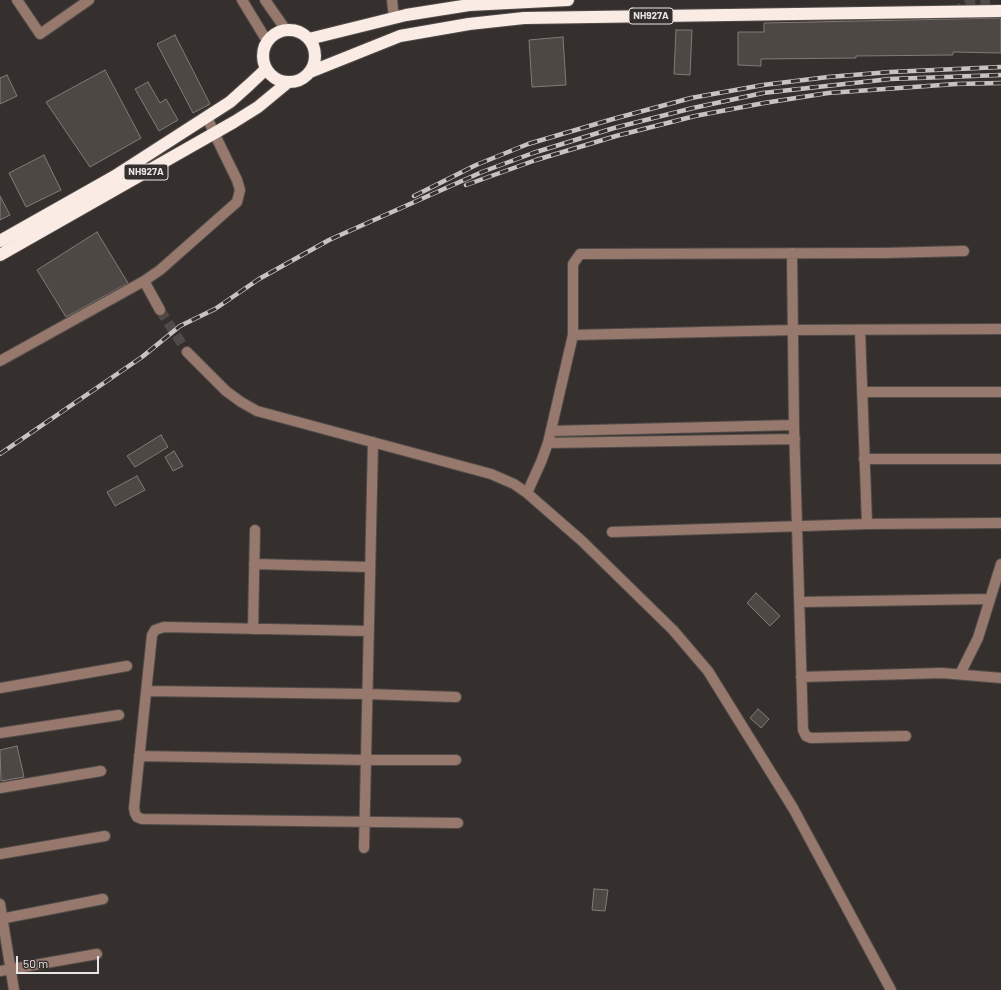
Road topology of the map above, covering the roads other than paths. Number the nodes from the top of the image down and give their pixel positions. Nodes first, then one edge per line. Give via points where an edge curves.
1 (17, 0) edge
2 (89, 0) edge
3 (242, 0) edge
4 (265, 0) edge
5 (392, 0) edge
6 (568, 0) edge
7 (469, 2) edge
8 (1001, 11) edge
9 (394, 18) junction
10 (286, 30) junction
11 (309, 40) junction
12 (267, 41) junction
13 (266, 69) junction
14 (310, 72) junction
15 (287, 83) junction
16 (207, 117) junction
17 (214, 133) junction
18 (0, 241) edge
19 (964, 251) dead end
20 (792, 253) junction
21 (0, 256) edge
22 (144, 280) junction
23 (160, 310) tunnel mouth
24 (1001, 329) edge
25 (793, 330) junction
26 (860, 330) junction
27 (573, 335) junction
28 (187, 352) tunnel mouth
29 (0, 361) edge
30 (862, 392) junction
31 (1001, 392) edge
32 (794, 426) junction
33 (551, 431) junction
34 (795, 439) junction
35 (373, 442) junction
36 (548, 443) junction
37 (864, 459) junction
38 (1001, 459) edge
39 (527, 493) junction
40 (1001, 523) edge
41 (867, 524) junction
42 (798, 526) junction
43 (255, 530) dead end
44 (612, 532) dead end
45 (254, 564) junction
46 (1001, 564) edge
47 (369, 567) junction
48 (990, 599) junction
49 (800, 602) junction
50 (253, 629) junction
51 (368, 631) junction
52 (127, 666) dead end
53 (960, 674) junction
54 (802, 677) junction
55 (1001, 678) edge
56 (0, 688) edge
57 (146, 691) junction
58 (367, 694) junction
59 (456, 697) dead end
60 (119, 716) dead end
61 (0, 733) edge
62 (906, 736) dead end
63 (140, 756) junction
64 (366, 760) junction
65 (456, 760) dead end
66 (101, 771) dead end
67 (0, 788) edge
68 (364, 822) junction
69 (458, 823) dead end
70 (106, 836) dead end
71 (364, 848) dead end
72 (0, 854) edge
73 (103, 900) dead end
74 (0, 904) edge
75 (1, 919) edge
76 (97, 954) dead end
77 (10, 969) junction
78 (0, 971) edge
79 (14, 990) edge
80 (891, 990) edge

1 - 2 street via 40,34
3 - 12 street
4 - 10 street
5 - 9 street
6 - 7 highway
7 - 9 highway
8 - 14 highway, NH927A via 524,18 400,36
9 - 11 highway
10 - 11 highway via 295,30
10 - 12 highway via 278,32
11 - 14 highway via 314,47 315,56
12 - 13 highway via 263,52
13 - 15 highway via 274,78
13 - 16 highway, NH927A via 230,102
14 - 15 highway, NH927A via 304,78
15 - 17 highway, NH927A via 258,107
16 - 17 street
16 - 18 highway, NH927A via 115,176
17 - 21 highway, NH927A
17 - 22 street via 237,180 240,190 237,202 160,270
19 - 20 street
20 - 25 street
20 - 27 street via 580,254 572,264
22 - 23 street
22 - 29 street
24 - 26 street
25 - 26 street
25 - 27 street
25 - 32 street
26 - 30 street
27 - 33 street
28 - 35 street via 226,391 257,412
30 - 31 street
30 - 37 street
32 - 33 street
32 - 34 street
33 - 36 street
34 - 36 street
34 - 42 street
35 - 39 street via 491,474
35 - 47 street
36 - 39 street
37 - 38 street
37 - 41 street
39 - 80 street via 582,541 673,630 708,671 793,808
40 - 41 street
41 - 42 street
42 - 44 street
42 - 49 street
43 - 45 street
45 - 47 street
45 - 50 street
46 - 48 street
47 - 51 street
48 - 49 street
48 - 53 street via 975,645
49 - 54 street
50 - 51 street
50 - 57 street via 164,627 155,630 152,635
51 - 58 street
52 - 56 street
53 - 54 street
53 - 55 street
54 - 62 street via 803,730 806,736
57 - 58 street
57 - 63 street
58 - 59 street
58 - 64 street
60 - 61 street
63 - 64 street
63 - 68 street via 134,808 137,817
64 - 65 street
64 - 68 street
66 - 67 street
68 - 69 street
68 - 71 street
70 - 72 street
73 - 75 street
74 - 75 street
75 - 77 street
76 - 77 street
77 - 78 street
77 - 79 street

